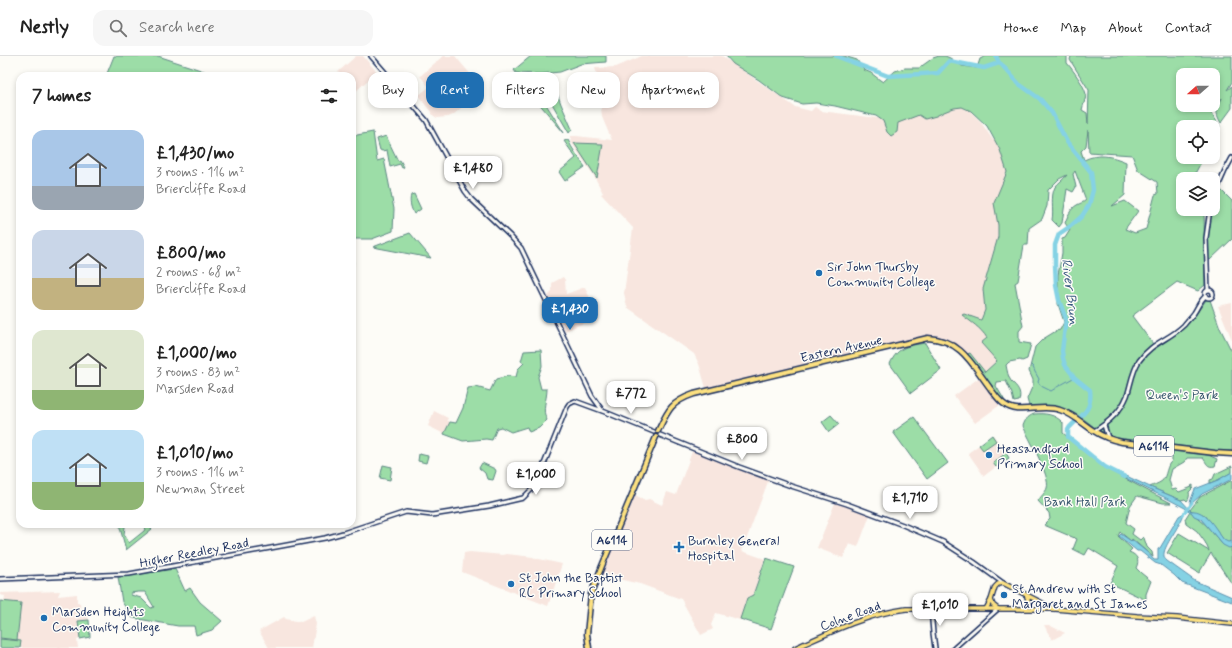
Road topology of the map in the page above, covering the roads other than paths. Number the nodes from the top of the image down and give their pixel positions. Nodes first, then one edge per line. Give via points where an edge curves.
1 (371, 56) edge
2 (1232, 158) edge
3 (1220, 182) edge
4 (1209, 216) edge
5 (1208, 290) junction
6 (1206, 296) junction
7 (597, 404) junction
8 (592, 407) junction
9 (603, 411) junction
10 (1104, 425) junction
11 (1094, 431) junction
12 (657, 434) junction
13 (1108, 438) junction
14 (1232, 454) edge
15 (993, 576) junction
16 (0, 579) edge
17 (1003, 583) junction
18 (995, 587) junction
19 (1026, 596) junction
20 (992, 600) junction
21 (931, 609) junction
22 (986, 609) junction
23 (998, 609) junction
24 (1022, 609) junction
25 (1055, 609) junction
26 (1232, 624) edge
27 (589, 648) edge
28 (795, 648) edge
29 (936, 648) edge
30 (954, 648) edge

1 - 7 street via 426,120 466,193 510,236 524,254
2 - 3 street
4 - 5 street via 1206,238
5 - 6 street via 1205,292
5 - 6 street via 1212,291 1212,295
6 - 10 street via 1183,325 1153,345 1138,362 1126,397 1118,411
7 - 8 street
7 - 9 street
8 - 9 street
8 - 16 street, Higher Reedley Road via 578,401 567,407 534,487 522,498 444,514 406,512 325,538 129,574
9 - 12 street
10 - 11 street
10 - 13 street
11 - 12 highway, Eastern Avenue / A6114 via 1061,410 1045,407 1017,410 1007,406 1000,401 957,347 942,340 928,338 685,397 674,403 667,411
11 - 13 highway, A6114
12 - 15 street via 755,474 903,525 942,542
12 - 27 highway, A6114 via 591,594 587,634
13 - 14 highway, A6114 via 1134,444
15 - 17 street
15 - 18 street
17 - 18 main road
17 - 19 main road
18 - 20 main road
19 - 24 main road via 1029,603
19 - 25 main road
20 - 22 main road
20 - 23 main road
21 - 22 main road, Colne Road
21 - 28 main road, Colne Road via 889,611
21 - 29 street
22 - 23 main road, Colne Road
23 - 24 main road
23 - 30 street
24 - 25 main road
25 - 26 main road

